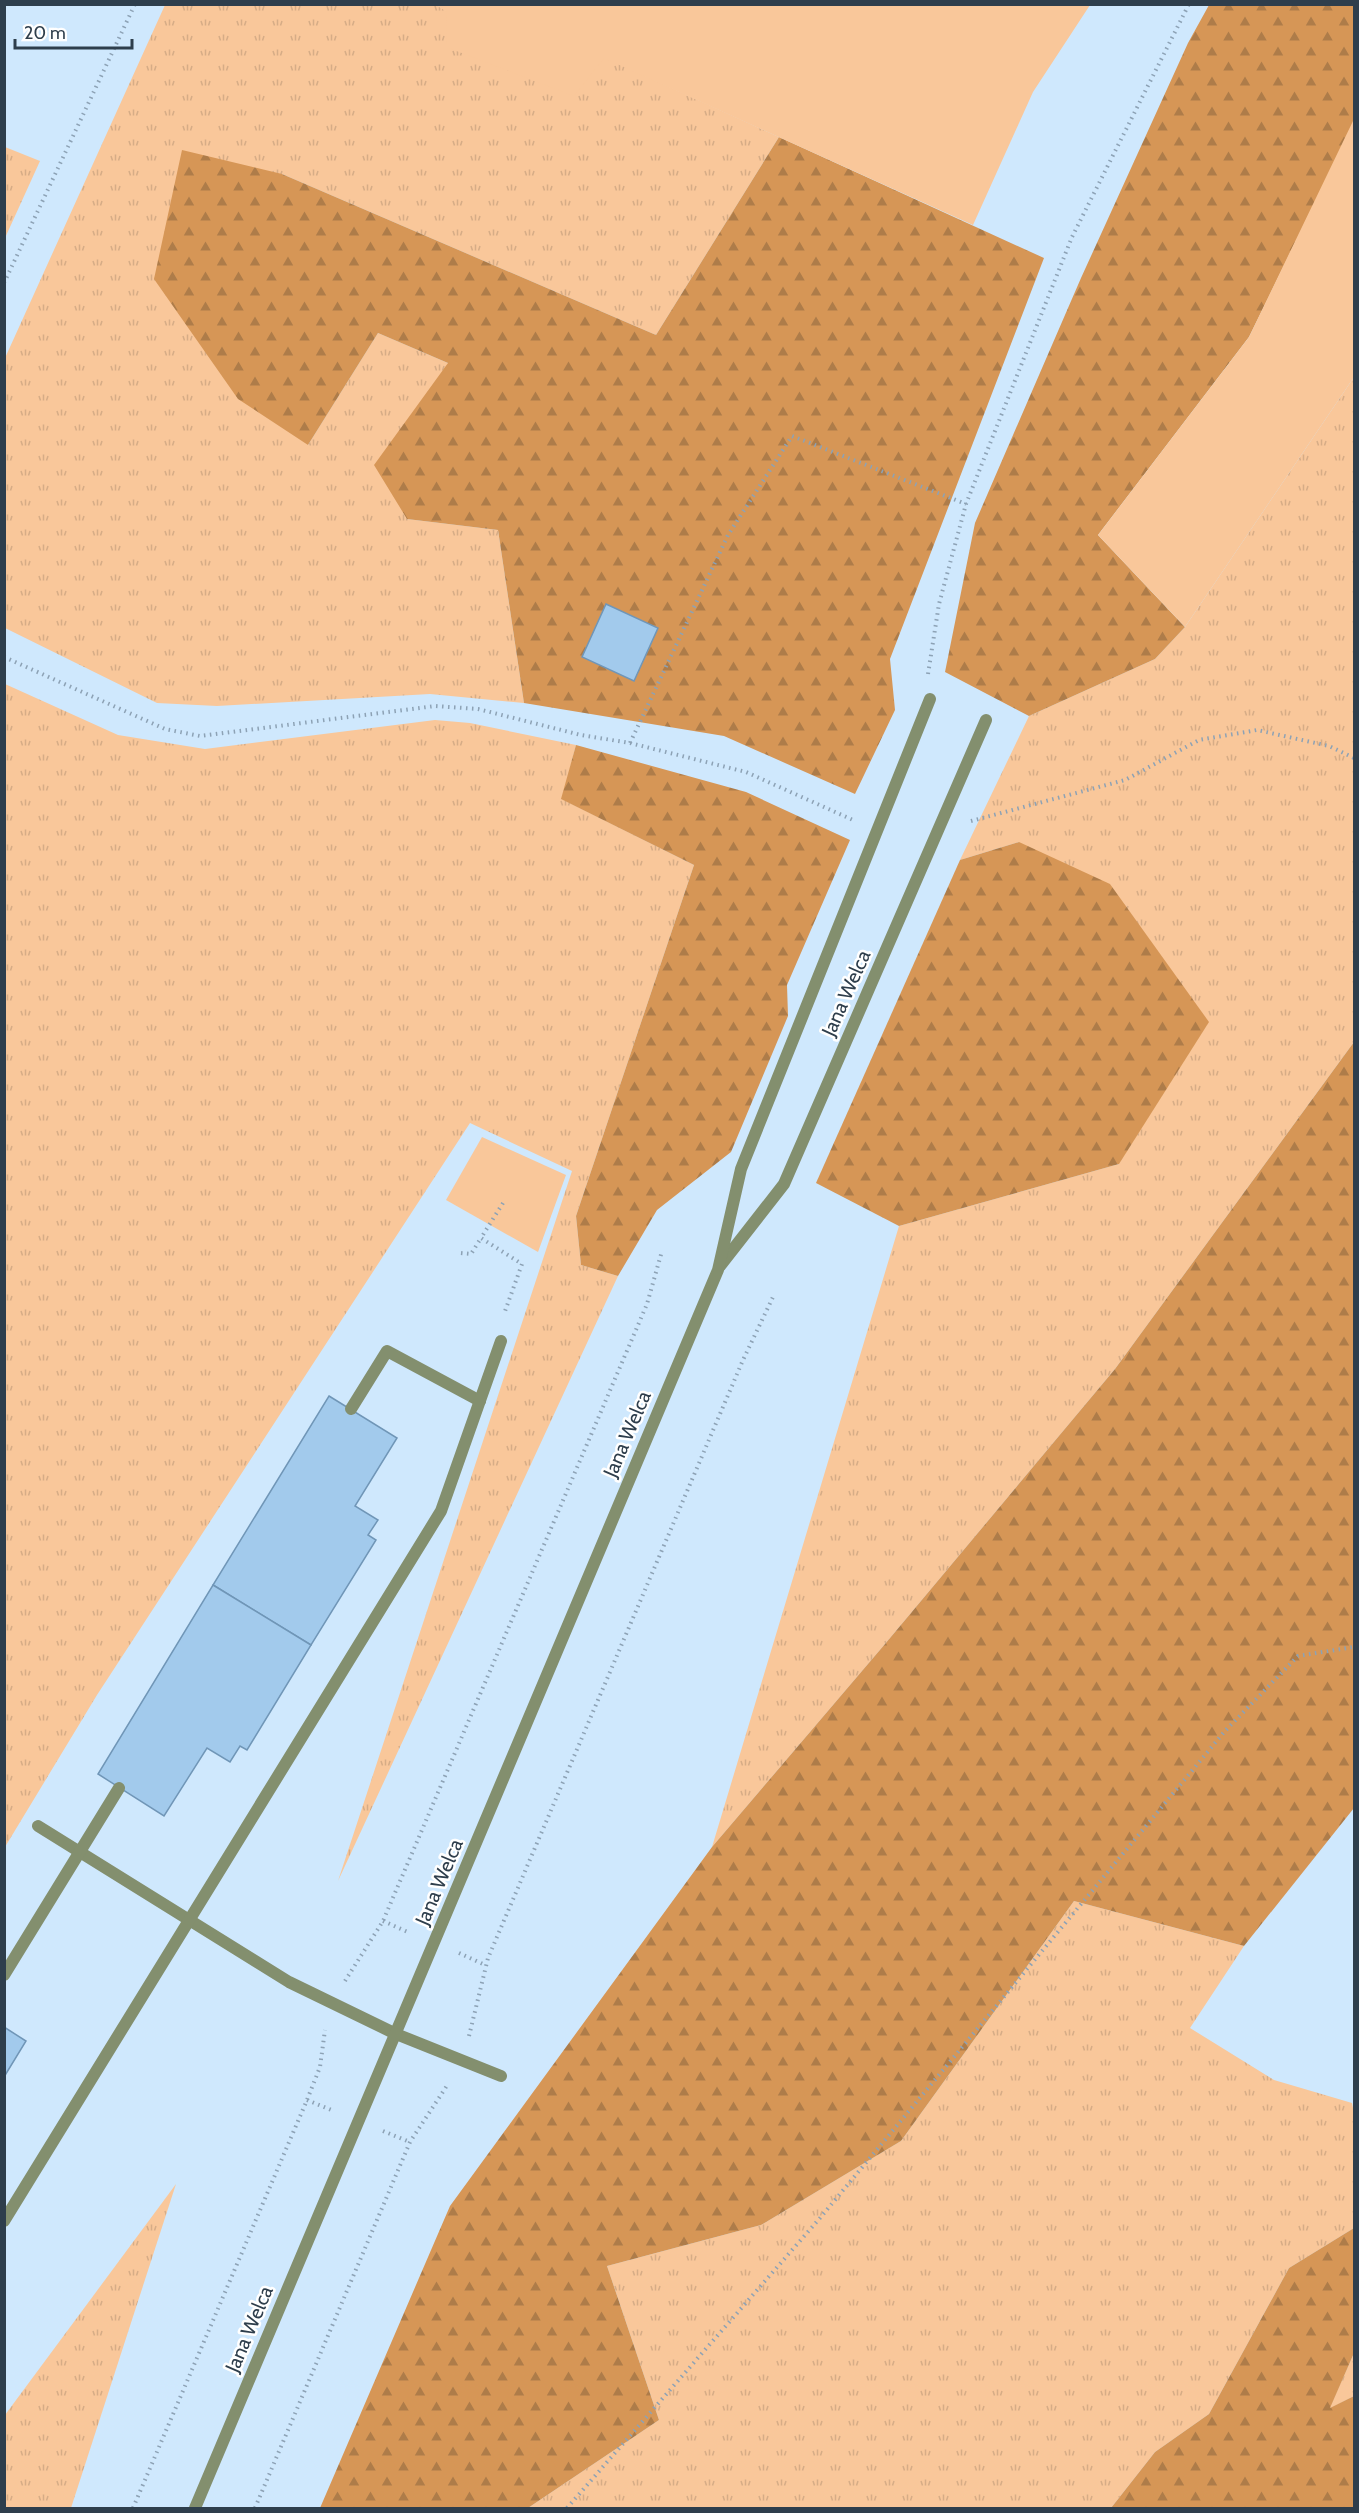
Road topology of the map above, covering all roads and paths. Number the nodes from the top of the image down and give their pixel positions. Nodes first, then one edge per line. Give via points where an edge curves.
1 (135, 4) edge
2 (1189, 4) edge
3 (4, 283) edge
4 (966, 504) junction
5 (4, 657) edge
6 (930, 699) joint
7 (986, 720) dead end
8 (630, 743) junction
9 (1354, 758) edge
10 (938, 830) junction
11 (877, 831) junction
12 (503, 1203) dead end
13 (481, 1238) junction
14 (662, 1251) dead end
15 (461, 1253) dead end
16 (718, 1270) junction
17 (774, 1298) dead end
18 (502, 1320) dead end
19 (501, 1341) dead end
20 (480, 1401) junction
21 (351, 1409) dead end
22 (1354, 1647) edge
23 (119, 1788) dead end
24 (38, 1826) dead end
25 (79, 1851) junction
26 (190, 1920) junction
27 (383, 1921) junction
28 (415, 1935) dead end
29 (453, 1951) dead end
30 (486, 1965) junction
31 (4, 1975) edge
32 (336, 2005) junction
33 (396, 2034) junction
34 (460, 2060) junction
35 (501, 2076) dead end
36 (307, 2100) junction
37 (339, 2113) dead end
38 (378, 2129) dead end
39 (410, 2142) junction
40 (4, 2222) edge
41 (133, 2508) edge
42 (195, 2508) edge
43 (255, 2508) edge
44 (567, 2508) edge

1 - 3 path
2 - 4 path via 1072,237
4 - 6 path via 939,604 928,672
4 - 8 path via 792,436 728,535
5 - 8 path via 165,729 200,736 435,706 478,709
6 - 11 street, Jana Welca
7 - 10 street, Jana Welca
8 - 11 path via 746,772
9 - 10 path via 1329,746 1257,730 1199,740 1125,780
10 - 16 street, Jana Welca via 783,1184
11 - 16 street, Jana Welca via 741,1169
12 - 13 path
13 - 15 path via 471,1254
13 - 18 path via 522,1264
14 - 27 path via 647,1304
16 - 33 street, Jana Welca
17 - 30 path via 743,1360
19 - 20 street
20 - 21 street via 387,1351
20 - 26 street via 441,1511
22 - 44 path via 1298,1656 1225,1731 820,2218
23 - 25 street
24 - 25 street
25 - 26 street
25 - 31 street
26 - 32 street via 289,1982
26 - 40 street
27 - 28 path
27 - 32 path via 349,1973
29 - 30 path
30 - 34 path
32 - 33 street
32 - 36 path via 324,2032 320,2067
33 - 34 street
33 - 42 street, Jana Welca
34 - 35 street
34 - 39 path
36 - 37 path
36 - 41 path
38 - 39 path
39 - 43 path

